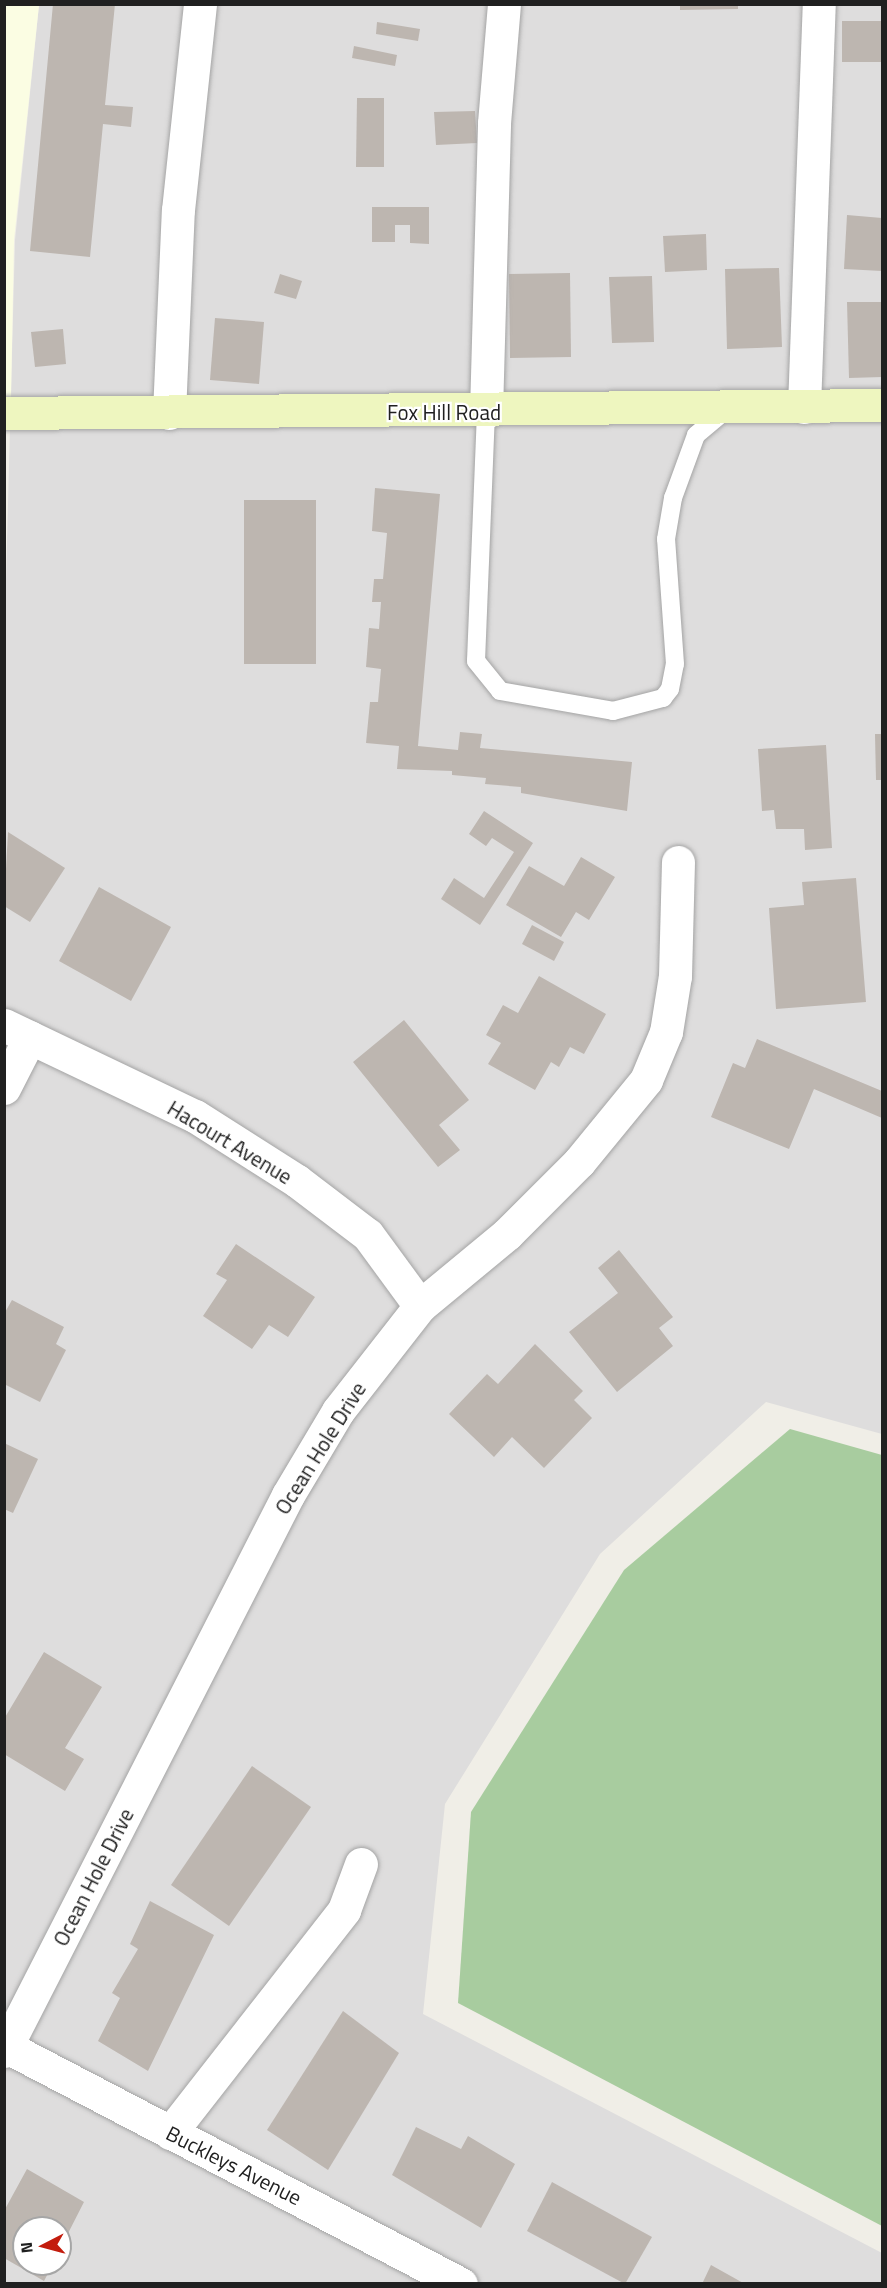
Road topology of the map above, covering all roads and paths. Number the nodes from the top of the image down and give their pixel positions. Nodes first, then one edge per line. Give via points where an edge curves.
1 (200, 4) edge
2 (504, 4) edge
3 (819, 4) edge
4 (882, 405) edge
5 (804, 407) junction
6 (6, 409) edge
7 (727, 409) junction
8 (486, 412) junction
9 (169, 413) junction
10 (678, 861) dead end
11 (17, 1031) edge
12 (4, 1088) edge
13 (420, 1306) junction
14 (361, 1864) dead end
15 (6, 2049) edge
16 (170, 2133) junction
17 (460, 2283) edge

1 - 9 street via 178,210
2 - 8 street via 494,123
3 - 5 street
4 - 5 main road, Fox Hill Road
5 - 7 main road, Fox Hill Road
6 - 9 main road, Fox Hill Road
7 - 8 main road, Fox Hill Road
7 - 8 lane via 696,435 673,498 666,539 675,664 670,689 654,702 613,711 500,691 476,661
8 - 9 main road, Fox Hill Road
10 - 13 street, Ocean Hole Drive via 675,976 666,1032 646,1080 579,1162 507,1234
11 - 12 street
11 - 13 street, Hacourt Avenue via 195,1116 297,1181 368,1235
13 - 15 street, Ocean Hole Drive via 338,1411 288,1495
14 - 16 street via 344,1910
15 - 16 street, Buckleys Avenue
16 - 17 street, Buckleys Avenue

